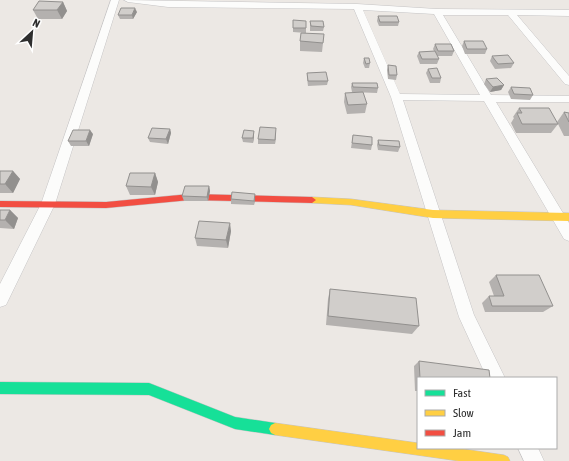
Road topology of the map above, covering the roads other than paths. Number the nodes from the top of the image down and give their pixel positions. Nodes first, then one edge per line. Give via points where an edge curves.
1 (115, 0) edge
2 (128, 0) edge
3 (234, 2) edge
4 (357, 7) junction
5 (437, 12) junction
6 (511, 12) junction
7 (569, 13) edge
8 (569, 82) edge
9 (396, 97) junction
10 (488, 98) junction
11 (569, 99) edge
12 (0, 204) edge
13 (48, 204) junction
14 (434, 214) junction
15 (564, 217) edge
16 (569, 235) edge
17 (0, 300) edge
18 (496, 377) edge
19 (0, 388) edge
20 (417, 449) edge
21 (419, 449) edge
22 (528, 449) edge
23 (504, 461) edge
24 (534, 461) edge

1 - 13 street
2 - 3 street via 168,4
3 - 4 street
4 - 5 street
4 - 9 street
5 - 6 street
5 - 10 street
6 - 7 street
6 - 8 street
9 - 10 street
9 - 14 street
10 - 11 street
10 - 15 street
12 - 13 street
13 - 14 street via 106,205 190,197 286,198 352,202
13 - 17 street
14 - 15 street
14 - 18 street via 467,317
15 - 16 street
19 - 20 street via 149,389 235,423
21 - 23 street
22 - 24 street

